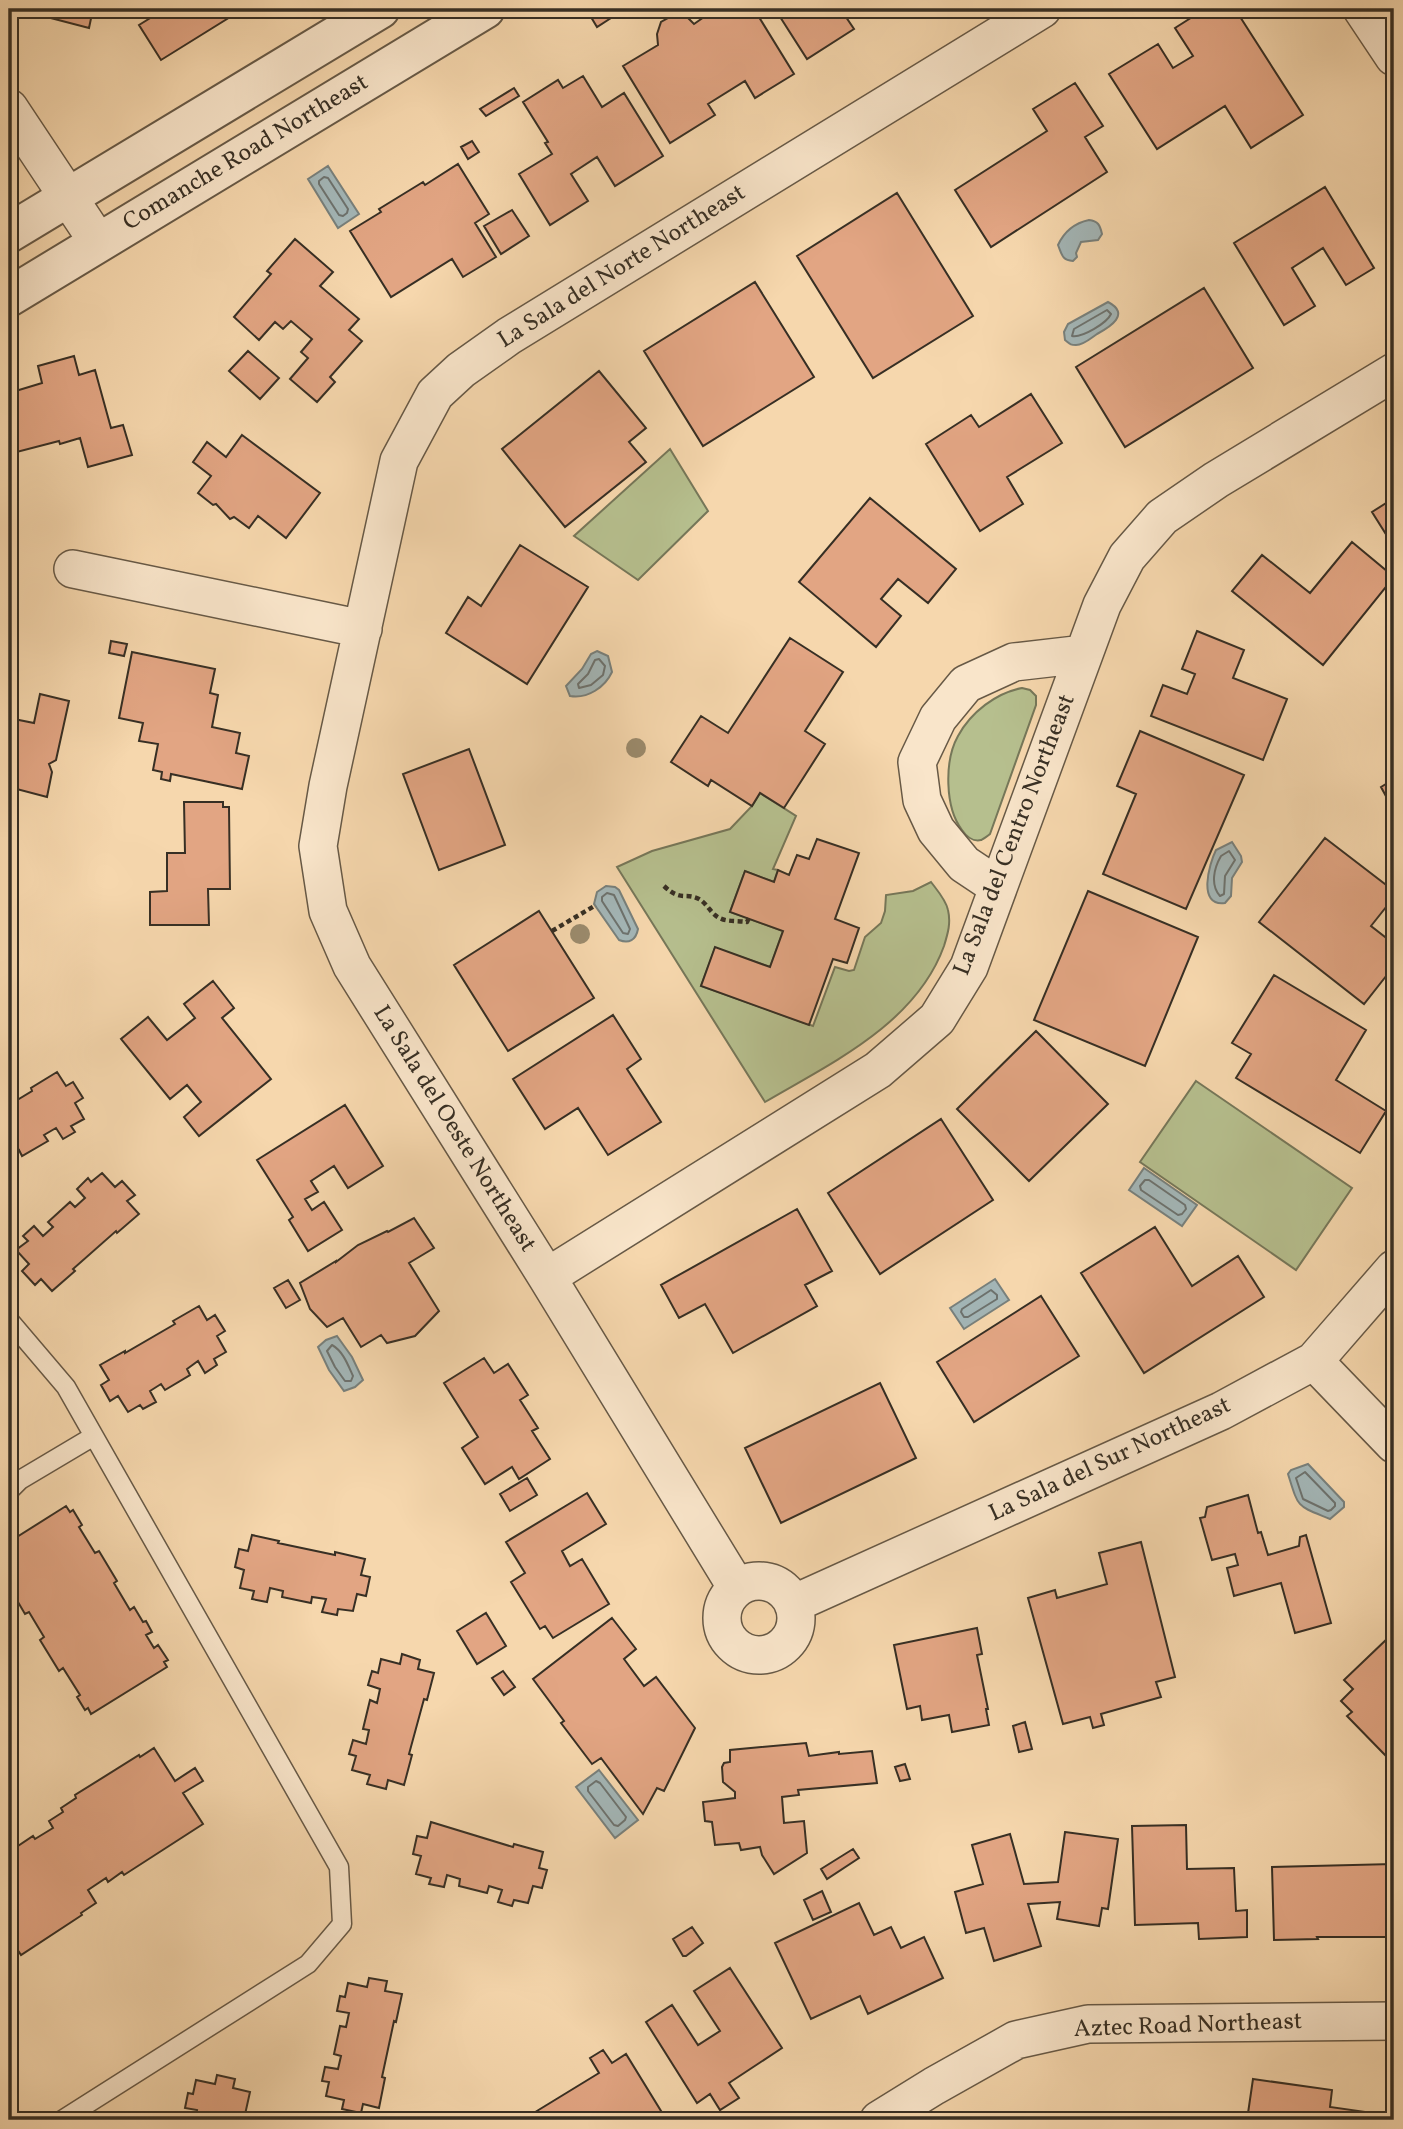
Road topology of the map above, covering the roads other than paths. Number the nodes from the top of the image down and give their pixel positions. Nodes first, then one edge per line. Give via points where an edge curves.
1 (380, 9) edge
2 (485, 9) edge
3 (1362, 9) edge
4 (1030, 12) edge
5 (1394, 57) edge
6 (9, 108) edge
7 (68, 197) junction
8 (9, 233) edge
9 (98, 242) junction
10 (9, 297) edge
11 (1394, 372) edge
12 (73, 569) dead end
13 (363, 629) junction
14 (1084, 654) junction
15 (997, 886) junction
16 (1394, 1269) edge
17 (547, 1277) junction
18 (9, 1320) edge
19 (1314, 1361) junction
20 (94, 1436) junction
21 (1394, 1444) edge
22 (9, 1492) edge
23 (737, 1588) junction
24 (793, 1604) junction
25 (1394, 2021) edge
26 (62, 2120) edge
27 (879, 2120) edge

1 - 7 street
2 - 9 street, Comanche Road Northeast
3 - 5 street
4 - 13 street, La Sala del Norte Northeast via 509,336 435,394 399,461
6 - 7 street
7 - 8 street
7 - 9 street
9 - 10 street, Comanche Road Northeast
11 - 14 street, La Sala del Centro Northeast via 1163,517 1127,557 1101,605
12 - 13 street
13 - 17 street, La Sala del Oeste Northeast via 318,846 328,911 352,966
14 - 15 street, La Sala del Centro Northeast
14 - 15 street via 1014,662 966,684 937,718 917,762 922,800 936,830 964,864
15 - 17 street, La Sala del Centro Northeast via 969,967 927,1028 878,1070
16 - 19 street, La Sala del Sur Northeast
17 - 23 street, La Sala del Oeste Northeast
18 - 20 lane via 66,1387
19 - 21 street
19 - 24 street, La Sala del Sur Northeast via 1222,1411
20 - 22 lane via 20,1480
20 - 26 lane via 339,1867 342,1924 308,1964
23 - 24 street via 760,1581 772,1583
23 - 24 street via 724,1606 723,1628 728,1639 748,1654 761,1655 784,1645 796,1624
25 - 27 street, Aztec Road Northeast via 1088,2024 1016,2040

